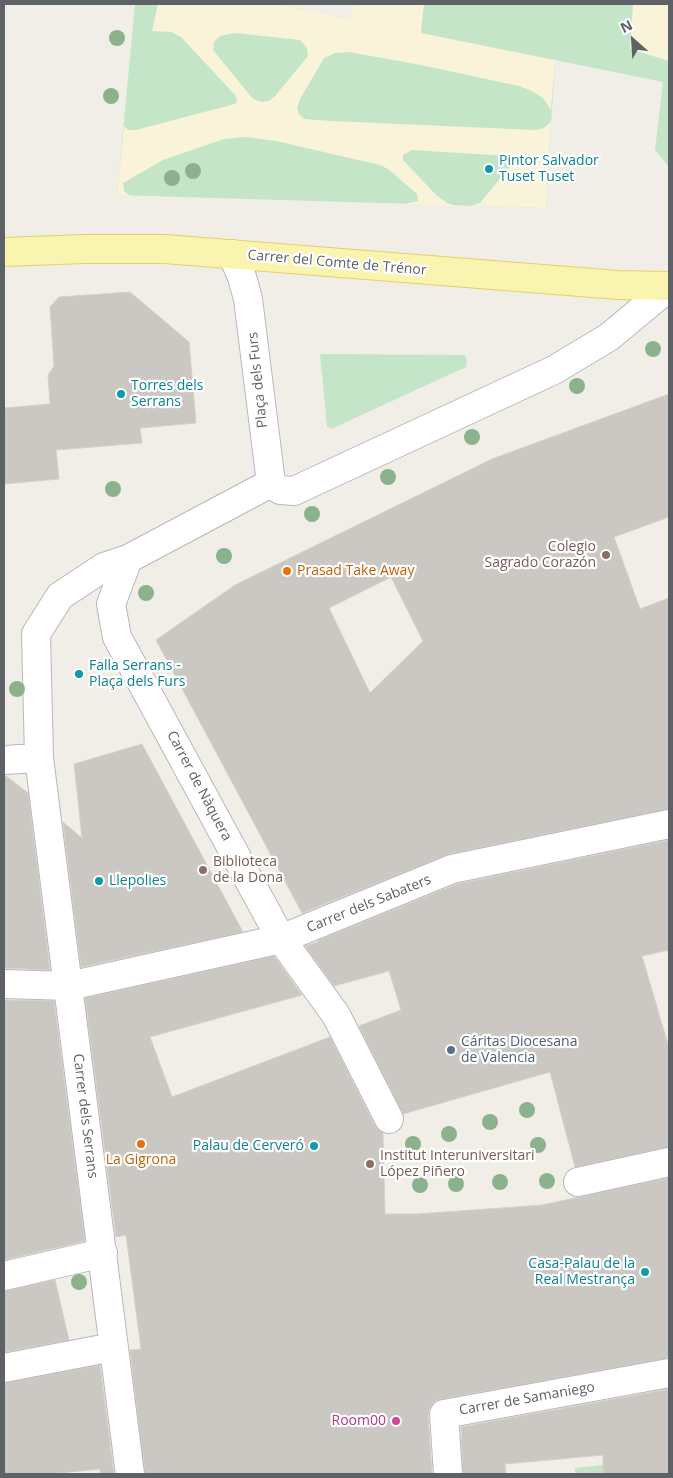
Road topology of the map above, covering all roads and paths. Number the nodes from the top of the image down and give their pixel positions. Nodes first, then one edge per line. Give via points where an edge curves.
1 (4, 252) edge
2 (232, 254) junction
3 (669, 286) edge
4 (282, 487) junction
5 (128, 559) junction
6 (39, 758) junction
7 (4, 760) edge
8 (669, 824) edge
9 (281, 939) junction
10 (4, 984) edge
11 (69, 986) junction
12 (389, 1119) dead end
13 (669, 1162) edge
14 (578, 1182) dead end
15 (102, 1253) junction
16 (4, 1276) edge
17 (113, 1347) junction
18 (4, 1368) edge
19 (669, 1373) edge
20 (126, 1474) edge
21 (448, 1474) edge

1 - 2 main road, Carrer del Comte de Trénor via 130,248
2 - 3 main road, Carrer del Comte de Trénor
2 - 4 street, Plaça dels Furs via 248,299
3 - 4 street, Carrer del Comte de Trénor via 609,337 554,370
4 - 5 street, Carrer del Comte de Trénor
5 - 6 street via 104,567 60,596 36,634
5 - 9 street, Carrer de Nàquera via 111,604 117,638
6 - 7 street
6 - 11 street, Carrer dels Serrans
8 - 9 street, Carrer dels Sabaters via 452,869
9 - 11 street, Carrer dels Sabaters
9 - 12 street, Carrer de Nàquera via 336,1015
10 - 11 street, Carrer dels Sabaters
11 - 15 street, Carrer dels Serrans
13 - 14 street
15 - 16 street
15 - 17 street, Carrer dels Serrans
17 - 18 street
17 - 20 street, Carrer dels Serrans
19 - 21 street, Carrer de Samaniego via 444,1414

